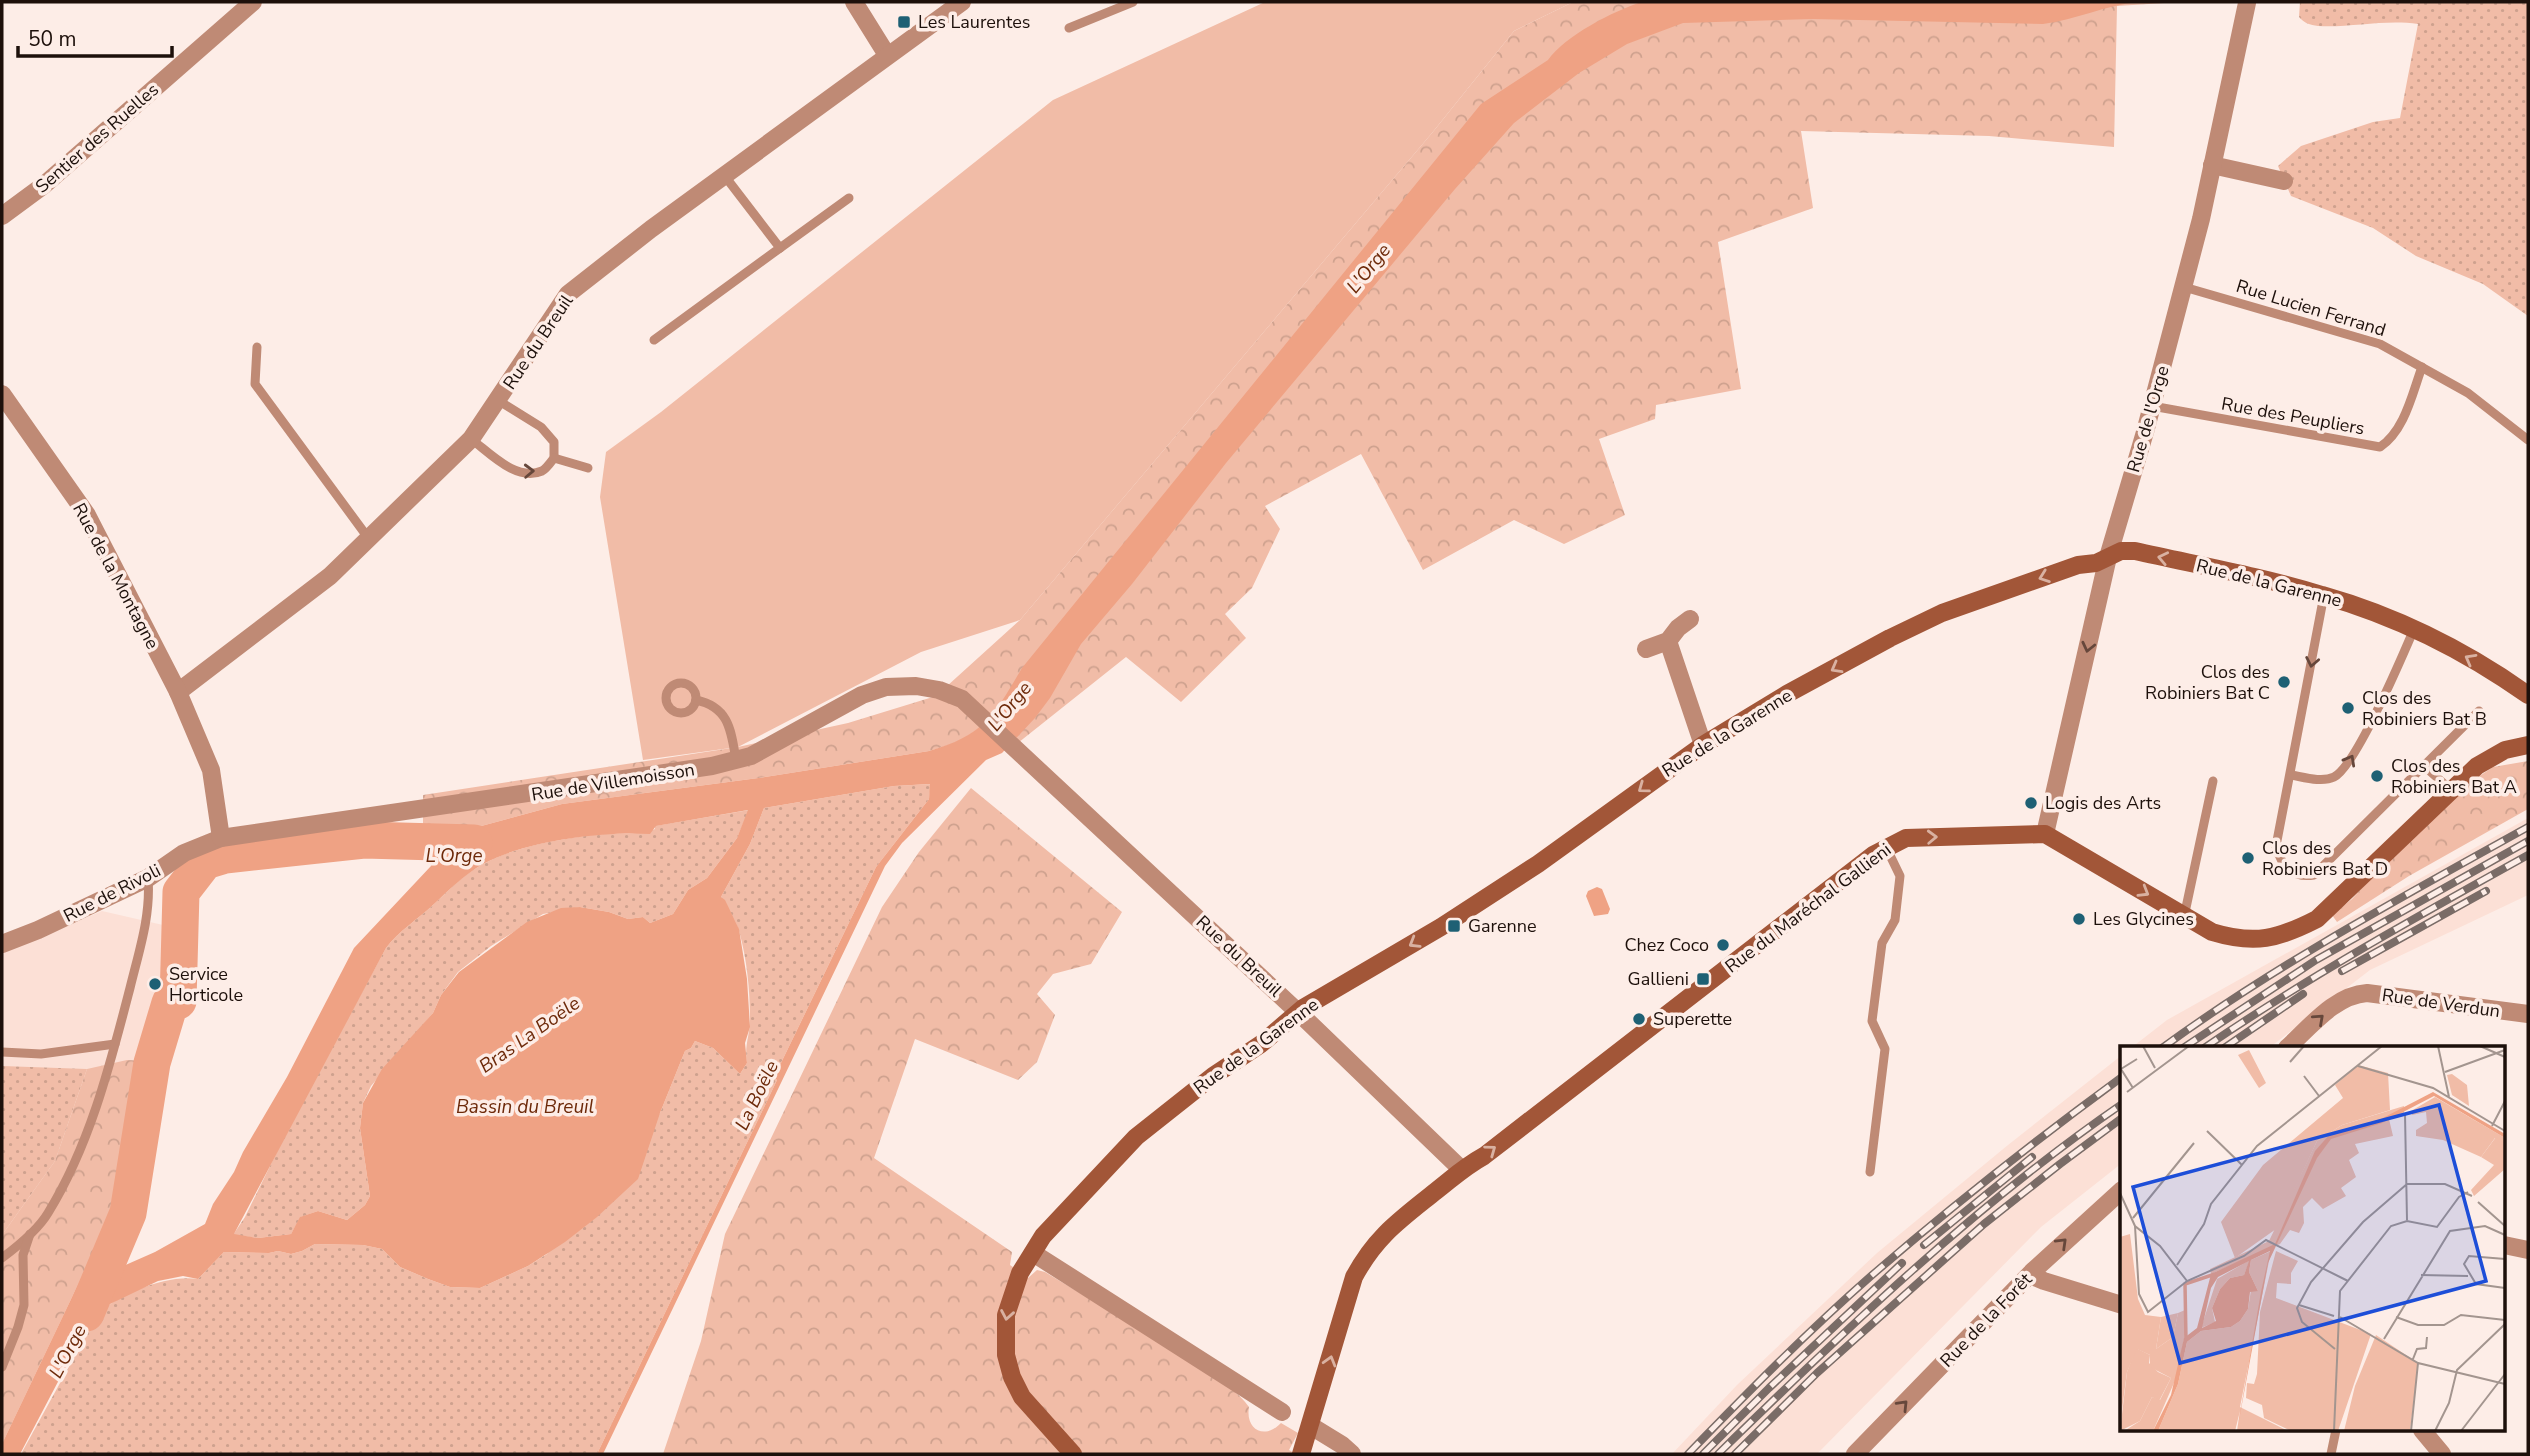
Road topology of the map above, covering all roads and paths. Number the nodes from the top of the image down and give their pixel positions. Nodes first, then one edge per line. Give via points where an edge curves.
1 (253, 2) edge
2 (854, 2) edge
3 (962, 2) edge
4 (1133, 2) edge
5 (2247, 3) edge
6 (1069, 28) dead end
7 (887, 55) junction
8 (2212, 165) junction
9 (724, 175) junction
10 (2284, 181) dead end
11 (849, 198) dead end
12 (2, 216) edge
13 (780, 247) junction
14 (2184, 287) junction
15 (653, 340) dead end
16 (257, 347) dead end
17 (2422, 367) junction
18 (2, 394) edge
19 (499, 401) junction
20 (2152, 406) junction
21 (471, 439) junction
22 (2528, 440) edge
23 (554, 458) junction
24 (588, 468) dead end
25 (369, 539) junction
26 (2108, 557) junction
27 (2324, 595) junction
28 (1690, 619) dead end
29 (2414, 629) junction
30 (1668, 641) junction
31 (1646, 649) dead end
32 (178, 692) junction
33 (2528, 695) edge
34 (696, 700) dead end
35 (2479, 711) dead end
36 (981, 717) joint
37 (1703, 745) junction
38 (2528, 745) edge
39 (736, 760) junction
40 (2423, 765) junction
41 (2291, 775) junction
42 (2213, 781) dead end
43 (2451, 790) junction
44 (2045, 834) junction
45 (221, 838) junction
46 (1886, 848) junction
47 (148, 878) junction
48 (2184, 917) junction
49 (2, 944) edge
50 (1299, 1013) junction
51 (2528, 1014) edge
52 (115, 1044) junction
53 (2289, 1046) edge
54 (2, 1052) edge
55 (1461, 1169) junction
56 (1870, 1171) dead end
57 (2120, 1192) edge
58 (31, 1232) junction
59 (2506, 1245) edge
60 (2528, 1250) edge
61 (1033, 1253) junction
62 (2, 1258) edge
63 (2033, 1271) junction
64 (2120, 1304) edge
65 (2, 1367) edge
66 (1282, 1412) dead end
67 (2336, 1432) edge
68 (2425, 1432) edge
69 (1303, 1444) edge
70 (1073, 1454) edge
71 (1352, 1454) edge
72 (1855, 1454) edge
73 (2331, 1454) edge
74 (2442, 1454) edge

1 - 12 street, Sentier des Ruelles via 44,185
2 - 7 street
3 - 7 street, Rue du Breuil
4 - 6 lane
5 - 8 street, Rue de l'Orge
7 - 9 street, Rue du Breuil
8 - 10 street
8 - 14 street, Rue de l'Orge
9 - 13 lane
9 - 19 street, Rue du Breuil via 568,294
11 - 13 lane
13 - 15 lane
14 - 17 lane, Rue Lucien Ferrand via 2380,344
14 - 20 street, Rue de l'Orge
16 - 25 lane via 255,384
17 - 20 lane, Rue des Peupliers via 2396,430 2380,447
17 - 22 lane, Rue Lucien Ferrand via 2468,393
18 - 32 street, Rue de la Montagne via 87,515
19 - 21 street, Rue du Breuil
19 - 23 lane via 541,427 554,442
20 - 26 street, Rue de l'Orge
21 -> 23 lane via 516,471 543,470
21 - 25 street, Rue du Breuil
23 - 24 lane
25 - 32 street, Rue du Breuil via 330,576
27 -> 26 main road, Rue de la Garenne via 2135,551
26 -> 37 main road, Rue de la Garenne via 1942,613 1798,688
26 -> 44 street, Rue de l'Orge
27 - 29 main road, Rue de la Garenne
27 -> 41 lane
28 - 30 street
33 -> 29 main road, Rue de la Garenne
41 -> 29 lane via 2331,779 2344,771 2383,700
30 - 31 street
30 - 37 street
32 - 45 street, Rue de la Montagne via 211,770
34 - 39 lane via 709,703 727,721
35 - 40 lane
36 - 39 street, Rue de Villemoisson via 962,699 939,690 886,687
36 - 50 street, Rue du Breuil
37 -> 50 main road, Rue de la Garenne via 1538,864
38 - 43 main road via 2490,757
39 - 45 street, Rue de Villemoisson via 668,775
40 - 41 lane via 2314,875 2300,877 2288,870 2276,846
40 - 43 lane
42 - 48 lane
43 - 48 main road via 2332,908 2288,934 2263,940 2235,939
46 -> 44 main road, Rue du Maréchal Gallieni via 1906,838
44 -> 48 main road
45 - 47 street, Rue de Rivoli via 184,853
55 -> 46 main road, Rue du Maréchal Gallieni
46 - 56 lane via 1900,876 1895,920 1882,943 1872,1021 1885,1049
47 - 49 street, Rue de Rivoli
47 - 52 lane via 146,923
50 - 55 street, Rue du Breuil
50 - 61 main road, Rue de la Garenne via 1136,1137 1043,1236
53 -> 51 street, Rue de Verdun via 2354,994
52 - 54 lane via 41,1054
52 - 58 lane via 89,1131 47,1216
69 -> 55 main road, Rue du Maréchal Gallieni via 1354,1278 1367,1254 1386,1230
63 -> 57 street, Rue de la Forêt
58 - 62 lane
58 - 65 lane via 23,1255 24,1305
59 - 60 street
61 - 66 street
61 -> 70 main road, Rue de la Garenne via 1020,1273 1006,1315 1006,1355 1022,1397
63 - 64 street via 2044,1282
72 -> 63 street, Rue de la Forêt
67 - 73 lane
68 - 74 street
69 - 71 street via 1342,1445

